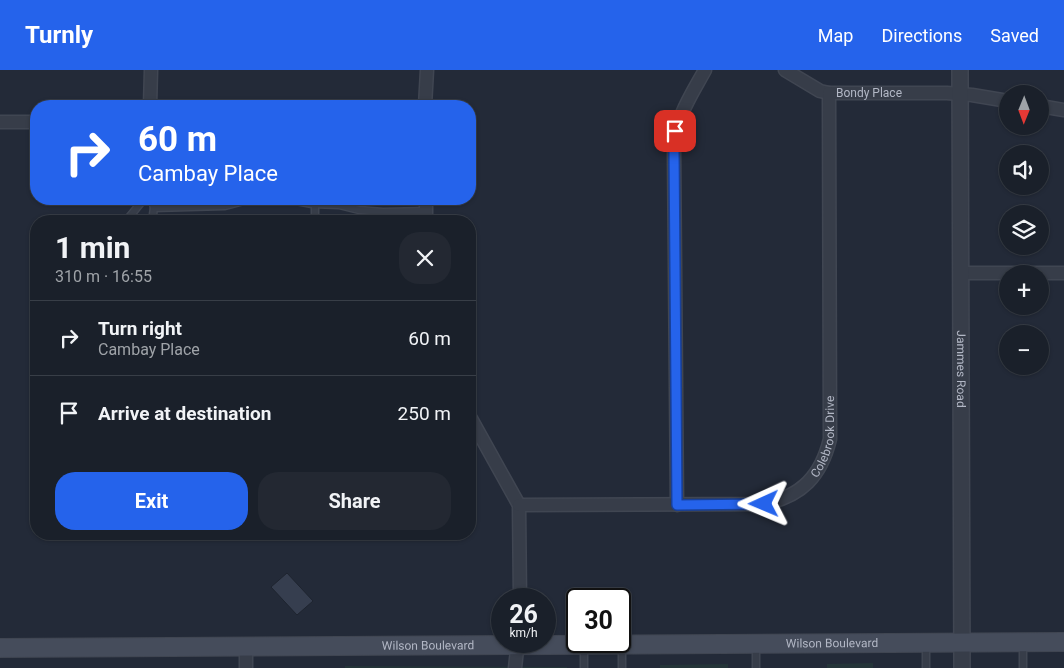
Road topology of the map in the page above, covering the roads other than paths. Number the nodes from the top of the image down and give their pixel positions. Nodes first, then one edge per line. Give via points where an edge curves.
1 (151, 70) edge
2 (427, 70) edge
3 (706, 70) edge
4 (785, 70) edge
5 (960, 70) edge
6 (829, 93) junction
7 (960, 94) junction
8 (150, 100) edge
9 (425, 100) edge
10 (999, 100) edge
11 (1049, 108) edge
12 (1064, 110) edge
13 (0, 122) edge
14 (30, 122) edge
15 (139, 205) edge
16 (153, 205) edge
17 (228, 205) edge
18 (339, 205) edge
19 (154, 208) junction
20 (426, 210) edge
21 (131, 215) edge
22 (153, 215) edge
23 (961, 273) junction
24 (1064, 273) edge
25 (476, 428) edge
26 (519, 505) junction
27 (677, 505) junction
28 (520, 588) edge
29 (962, 642) junction
30 (1023, 642) junction
31 (1064, 642) edge
32 (926, 643) junction
33 (491, 644) edge
34 (756, 644) junction
35 (631, 645) edge
36 (246, 647) junction
37 (0, 648) edge
38 (517, 653) edge
39 (584, 653) edge
40 (622, 653) edge
41 (246, 668) edge
42 (515, 668) edge
43 (584, 668) edge
44 (622, 668) edge
45 (756, 668) edge
46 (926, 668) edge
47 (962, 668) edge
48 (1023, 668) edge

1 - 8 street
2 - 9 street
3 - 27 street via 681,113 675,131
4 - 6 street, Bondy Place
5 - 7 street, Jammes Road
6 - 7 street, Bondy Place
6 - 27 street, Colebrook Drive via 830,439 825,456 810,481 780,501
7 - 10 street, Bondy Place
7 - 23 street, Jammes Road
11 - 12 street
13 - 14 street
15 - 21 lane
16 - 19 lane
17 - 19 lane
18 - 20 lane via 383,212
19 - 22 lane
23 - 24 street
23 - 29 street, Jammes Road
25 - 26 street
26 - 27 street, Colebrook Drive
26 - 28 street
29 - 30 main road, Wilson Boulevard
29 - 32 main road, Wilson Boulevard
29 - 47 street, Jammes Road
30 - 31 main road, Wilson Boulevard
30 - 48 lane
32 - 34 main road, Wilson Boulevard
32 - 46 lane
33 - 36 main road, Wilson Boulevard
34 - 35 main road, Wilson Boulevard
34 - 45 lane
36 - 37 main road, Wilson Boulevard
36 - 41 street
38 - 42 street
39 - 43 lane
40 - 44 lane

